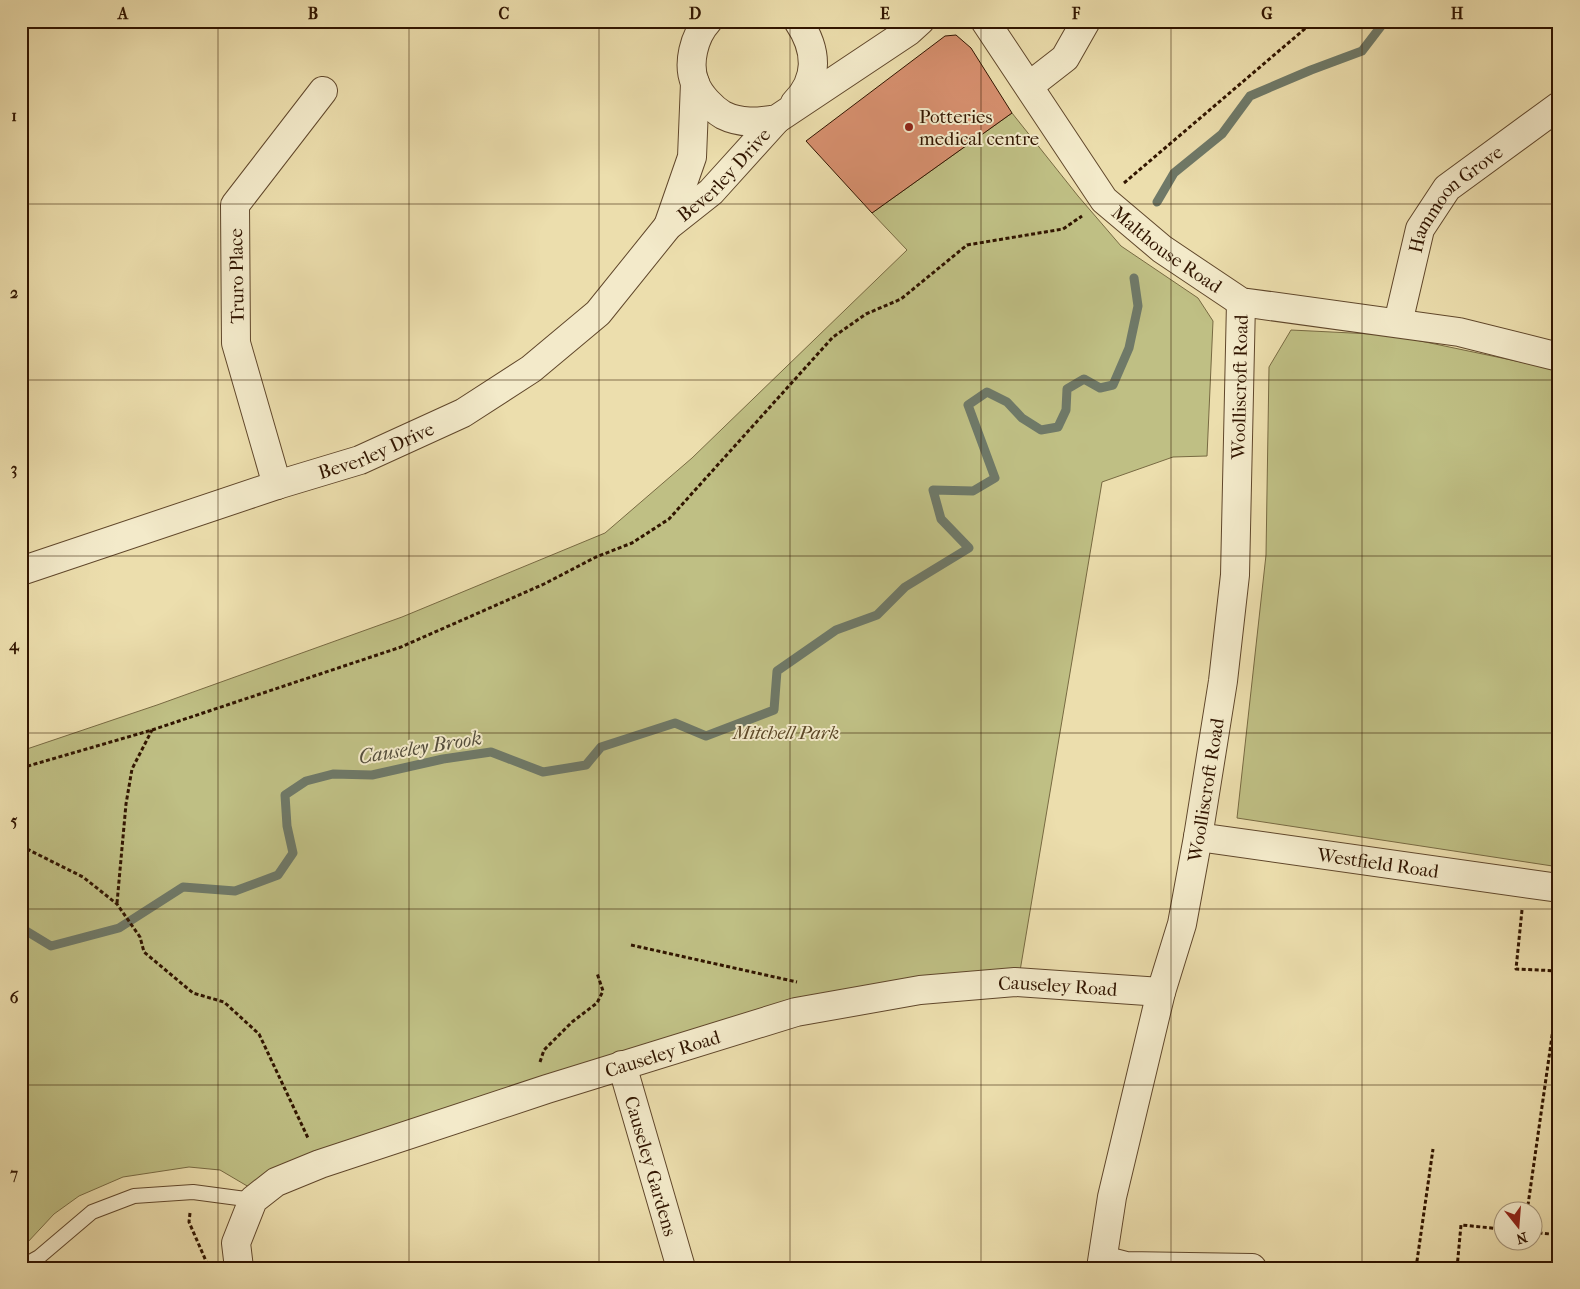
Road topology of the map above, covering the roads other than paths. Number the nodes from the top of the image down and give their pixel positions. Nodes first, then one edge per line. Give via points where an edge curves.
1 (708, 21) edge
2 (798, 21) edge
3 (920, 21) edge
4 (985, 21) edge
5 (1086, 21) edge
6 (695, 83) junction
7 (1029, 86) junction
8 (323, 91) dead end
9 (1559, 106) edge
10 (783, 114) junction
11 (668, 226) junction
12 (1241, 302) junction
13 (1398, 323) junction
14 (1559, 357) edge
15 (277, 485) junction
16 (21, 571) edge
17 (1198, 837) junction
18 (1559, 888) edge
19 (1161, 992) junction
20 (622, 1065) junction
21 (253, 1200) junction
22 (1102, 1264) edge
23 (21, 1267) edge
24 (1247, 1267) edge
25 (239, 1268) edge
26 (681, 1268) edge

1 - 6 street, Beverley Drive via 695,41 692,62
2 - 10 street via 808,36 813,68 804,95
3 - 10 street, Beverley Drive
4 - 7 street, Malthouse Road
5 - 7 street via 1065,58
6 - 10 street via 707,101 723,114 741,121 757,123
6 - 11 street, Beverley Drive via 692,157
7 - 12 street, Malthouse Road via 1104,200 1162,249
8 - 15 street, Truro Place via 235,205 236,343
9 - 13 street, Hammoon Grove via 1447,188 1420,230
10 - 11 street, Beverley Drive via 711,192
11 - 15 street, Beverley Drive via 598,313 531,369 463,414 360,460
12 - 13 street, Malthouse Road
12 - 17 street, Woolliscroft Road via 1235,575 1223,681
13 - 14 street, Malthouse Road via 1459,332
15 - 16 street, Beverley Drive
17 - 18 street, Westfield Road
17 - 19 street, Woolliscroft Road via 1182,924
19 - 20 street, Causeley Road via 1015,982 920,990 796,1012
19 - 22 street, Woolliscroft Road via 1112,1197
20 - 21 street, Causeley Road via 320,1164 276,1182
20 - 26 street, Causeley Gardens
21 - 23 lane via 193,1192 134,1196 92,1212 40,1257
21 - 25 street via 236,1243
22 - 24 street

